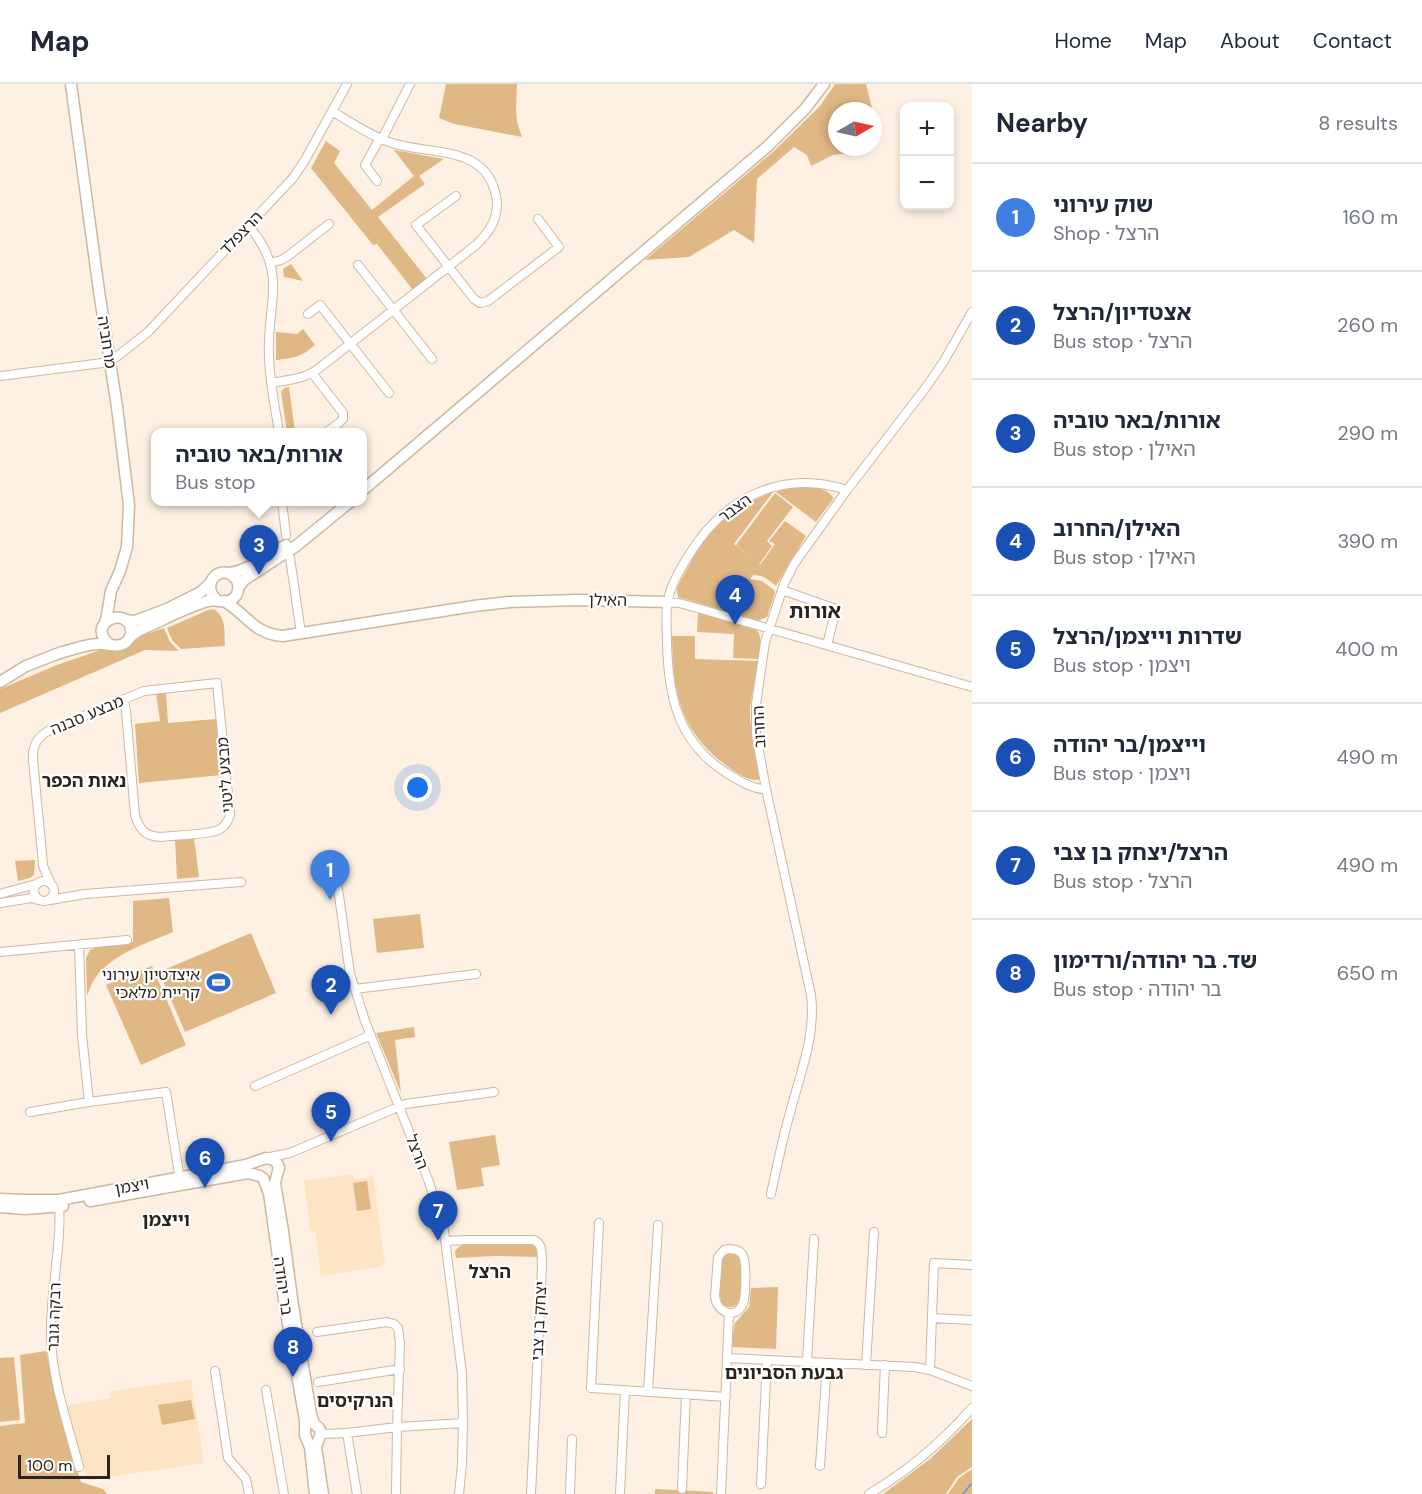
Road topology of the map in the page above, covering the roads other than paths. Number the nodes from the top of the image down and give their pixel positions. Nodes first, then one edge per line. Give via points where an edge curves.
1 (71, 84) edge
2 (347, 84) edge
3 (410, 84) edge
4 (824, 84) edge
5 (332, 111) junction
6 (381, 139) junction
7 (377, 181) dead end
8 (456, 195) dead end
9 (538, 219) dead end
10 (329, 224) dead end
11 (248, 225) junction
12 (270, 263) junction
13 (358, 265) dead end
14 (449, 267) junction
15 (393, 310) junction
16 (972, 312) edge
17 (308, 314) dead end
18 (350, 344) junction
19 (432, 359) dead end
20 (110, 362) junction
21 (312, 373) junction
22 (0, 376) edge
23 (271, 383) junction
24 (389, 393) dead end
25 (278, 428) edge
26 (332, 428) edge
27 (367, 487) edge
28 (847, 490) junction
29 (283, 506) edge
30 (341, 506) edge
31 (342, 506) edge
32 (286, 535) dead end
33 (290, 558) dead end
34 (228, 573) junction
35 (210, 583) junction
36 (782, 590) junction
37 (237, 591) junction
38 (109, 597) junction
39 (220, 600) junction
40 (668, 602) junction
41 (242, 615) junction
42 (123, 619) junction
43 (104, 625) junction
44 (769, 628) junction
45 (302, 633) junction
46 (130, 637) junction
47 (109, 644) junction
48 (826, 645) junction
49 (57, 654) junction
50 (0, 682) edge
51 (218, 683) joint
52 (972, 687) edge
53 (124, 699) junction
54 (766, 789) junction
55 (42, 853) junction
56 (241, 882) dead end
57 (37, 883) junction
58 (51, 883) junction
59 (338, 889) dead end
60 (0, 894) edge
61 (85, 894) junction
62 (38, 900) junction
63 (50, 900) junction
64 (0, 903) edge
65 (127, 940) dead end
66 (79, 945) junction
67 (0, 952) edge
68 (476, 974) dead end
69 (355, 989) junction
70 (371, 1035) junction
71 (255, 1086) dead end
72 (494, 1092) dead end
73 (89, 1102) junction
74 (400, 1106) junction
75 (30, 1112) dead end
76 (296, 1150) junction
77 (264, 1158) junction
78 (278, 1171) junction
79 (262, 1177) junction
80 (180, 1182) junction
81 (771, 1194) dead end
82 (0, 1198) edge
83 (59, 1203) junction
84 (0, 1207) edge
85 (599, 1223) dead end
86 (658, 1225) dead end
87 (874, 1232) dead end
88 (814, 1239) dead end
89 (446, 1241) junction
90 (972, 1265) edge
91 (729, 1313) junction
92 (932, 1318) junction
93 (970, 1320) dead end
94 (317, 1332) dead end
95 (727, 1358) junction
96 (767, 1360) junction
97 (807, 1362) junction
98 (827, 1363) junction
99 (866, 1365) junction
100 (885, 1365) junction
101 (400, 1370) junction
102 (930, 1370) junction
103 (215, 1371) dead end
104 (318, 1382) dead end
105 (972, 1386) edge
106 (266, 1390) dead end
107 (625, 1390) junction
108 (648, 1392) junction
109 (686, 1394) junction
110 (726, 1397) junction
111 (972, 1408) edge
112 (463, 1423) junction
113 (397, 1428) junction
114 (347, 1433) junction
115 (882, 1433) dead end
116 (314, 1434) junction
117 (572, 1440) dead end
118 (820, 1466) dead end
119 (79, 1467) dead end
120 (761, 1484) dead end
121 (682, 1489) dead end
122 (249, 1494) edge
123 (284, 1494) edge
124 (315, 1494) edge
125 (323, 1494) edge
126 (357, 1494) edge
127 (396, 1494) edge
128 (459, 1494) edge
129 (531, 1494) edge
130 (570, 1494) edge
131 (620, 1494) edge
132 (722, 1494) edge
133 (869, 1494) edge

1 - 20 street, מרחביה
2 - 5 street, הרצפלד
3 - 6 street
4 - 27 street via 768,146
5 - 6 street
5 - 11 street, הרצפלד via 293,178
6 - 7 street via 365,165
6 - 14 street via 466,158 489,178 497,203 491,227 483,239
8 - 14 street via 416,225
9 - 14 street via 559,247 488,301 480,303 474,299
10 - 12 street via 288,256
11 - 12 street
11 - 20 street, הרצפלד via 148,332
12 - 23 street via 274,280 269,331
13 - 15 street
14 - 15 street
15 - 18 street
15 - 19 street
16 - 28 street, החרוב via 927,386
17 - 18 street via 320,305
18 - 21 street
18 - 24 street
20 - 22 street
20 - 38 street, מרחביה via 129,505 127,547
21 - 23 street
21 - 26 street via 343,413 343,419
23 - 25 street
28 - 36 street, החרוב via 794,564
28 - 40 street, הצבר via 822,483 796,483 766,489 735,505 697,543
29 - 32 street
30 - 34 street via 292,541 248,567
31 - 37 street via 296,546 244,580
33 - 45 street
34 - 35 street via 215,575
34 - 37 street via 236,579
35 - 39 street via 210,592
35 - 42 street via 201,592 167,609 135,621
36 - 44 street, החרוב
36 - 48 street via 836,609
37 - 39 street via 231,600
37 - 41 street via 236,601
38 - 42 street
38 - 43 street, מרחביה
39 - 41 street, האילן
39 - 46 street via 195,606
40 - 44 street, האילן
40 - 45 street, האילן via 509,602
40 - 54 street via 668,674 682,724 711,762 752,786
41 - 45 street, האילן via 268,634
42 - 43 street via 112,618
42 - 46 street via 130,628
43 - 47 street via 103,637
43 - 49 street via 93,638
44 - 48 street, האילן
44 - 54 street, החרוב via 755,715
46 - 47 street via 123,644
47 - 49 street via 93,644
48 - 52 street, האילן
49 - 50 street
51 - 53 street, מבצע סבנה via 152,689
51 - 53 street, מבצע ליטני via 230,815 222,828 211,832 160,837 148,835 140,828 135,815
53 - 55 street, מבצע סבנה via 48,731 35,744 33,760
54 - 81 street, החרוב via 813,1015 806,1059
55 - 57 street, מבצע סבנה
55 - 58 street, מבצע סבנה
56 - 61 street
57 - 58 street
57 - 60 street
57 - 62 street via 34,891
58 - 61 street via 66,892
58 - 63 street via 54,893
59 - 69 street, הרצל
61 - 63 street
62 - 63 street
62 - 64 street
65 - 66 street
66 - 67 street
66 - 73 street
68 - 69 street
69 - 70 street, הרצל
70 - 71 street
70 - 74 street, הרצל
72 - 74 street, ויצמן
73 - 75 street
73 - 80 street via 165,1092
74 - 76 street, ויצמן
74 - 89 street, הרצל
76 - 77 street, ויצמן
76 - 78 street, ויצמן via 283,1160
77 - 78 street via 275,1160
77 - 79 street via 257,1169
77 - 80 street, ויצמן
78 - 79 street via 271,1179
78 - 116 street, בר יהודה via 274,1183
79 - 80 street, ויצמן via 248,1173
79 - 116 street, בר יהודה via 269,1193 285,1307
80 - 83 street, ויצמן
82 - 83 street, ויצמן
83 - 84 street, ויצמן via 25,1209
83 - 119 street, רבקה גובר via 52,1357
85 - 107 street via 591,1388
86 - 108 street
87 - 99 street
88 - 97 street
89 - 112 street, הרצל via 462,1373
89 - 129 street, יצחק בן צבי via 534,1239 541,1245
90 - 92 street via 934,1263
91 - 91 street via 744,1302 746,1263 742,1254 729,1249 716,1262 715,1296 717,1306
91 - 95 street
92 - 93 street
92 - 102 street
94 - 101 street via 394,1324 400,1335
95 - 96 street
95 - 110 street
96 - 97 street
96 - 120 street
97 - 98 street
98 - 99 street
98 - 118 street
99 - 100 street
100 - 102 street
100 - 115 street
101 - 104 street
101 - 113 street
102 - 105 street
103 - 122 street via 228,1458 246,1479
106 - 123 street
107 - 108 street
107 - 131 street
108 - 109 street
109 - 110 street
109 - 121 street
110 - 132 street
111 - 133 street via 946,1437
112 - 113 street
112 - 128 street, הרצל
113 - 114 street
113 - 127 street
114 - 116 street
114 - 126 street
116 - 124 street, בר יהודה
116 - 125 street, בר יהודה
117 - 130 street

